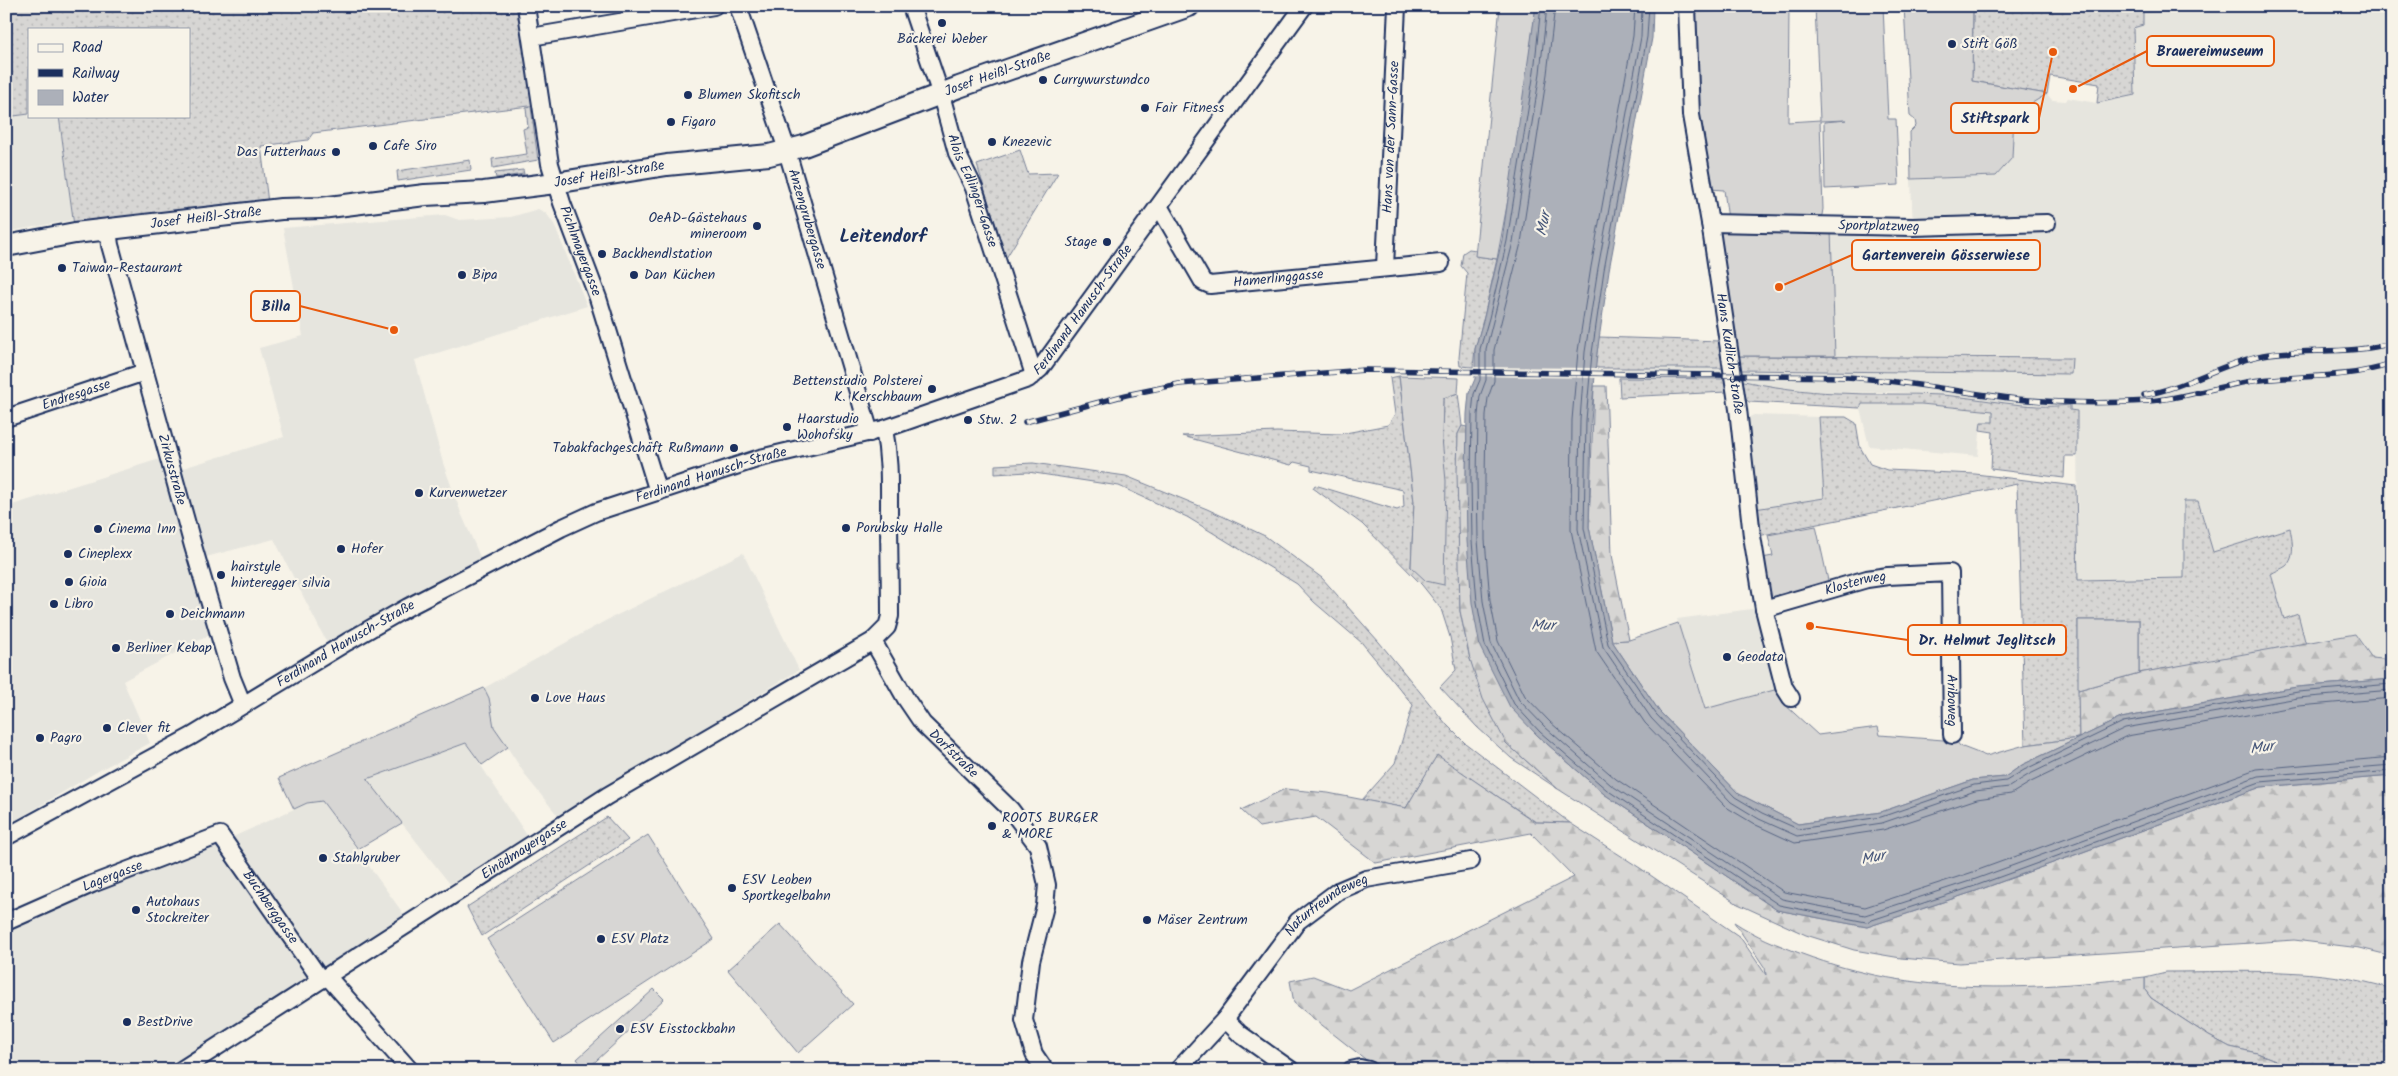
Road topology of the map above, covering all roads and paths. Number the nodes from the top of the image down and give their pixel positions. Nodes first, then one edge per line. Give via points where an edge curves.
1 (526, 6) edge
2 (714, 6) edge
3 (738, 6) edge
4 (911, 6) edge
5 (1304, 6) edge
6 (1397, 6) edge
7 (1687, 6) edge
8 (1183, 7) edge
9 (530, 37) junction
10 (941, 95) junction
11 (787, 151) junction
12 (555, 183) junction
13 (1159, 206) junction
14 (1710, 223) junction
15 (2048, 223) dead end
16 (108, 230) junction
17 (6, 246) edge
18 (1441, 263) dead end
19 (1385, 268) junction
20 (145, 372) junction
21 (1034, 375) junction
22 (6, 418) edge
23 (877, 431) junction
24 (658, 492) junction
25 (1950, 574) joint
26 (1764, 609) junction
27 (873, 641) junction
28 (1791, 698) dead end
29 (243, 704) junction
30 (1952, 735) dead end
31 (220, 835) joint
32 (6, 837) edge
33 (1471, 862) dead end
34 (6, 922) edge
35 (324, 978) junction
36 (1225, 1019) junction
37 (181, 1070) edge
38 (410, 1070) edge
39 (1045, 1070) edge
40 (1178, 1070) edge
41 (1291, 1070) edge
42 (1351, 1070) edge
43 (1369, 1070) edge

1 - 9 street, Pichlmayergasse
2 - 9 street
3 - 11 street, Anzengrubergasse
4 - 10 street, Alois Edlinger-Gasse
5 - 13 street, Ferdinand Hanusch-Straße
6 - 19 street, Hans von der Sann-Gasse
7 - 14 street, Hans Kudlich-Straße via 1691,115
8 - 10 main road, Josef Heißl-Straße
9 - 12 street, Pichlmayergasse
10 - 11 main road, Josef Heißl-Straße
10 - 21 street, Alois Edlinger-Gasse via 957,153 974,188
11 - 12 main road, Josef Heißl-Straße
11 - 23 street, Anzengrubergasse
12 - 16 main road, Josef Heißl-Straße via 321,208 281,209
12 - 24 street, Pichlmayergasse via 598,298
13 - 19 street, Hamerlinggasse via 1203,282 1210,285
13 - 21 street, Ferdinand Hanusch-Straße
14 - 15 street, Sportplatzweg via 1913,227
14 - 26 street, Hans Kudlich-Straße
16 - 17 main road, Josef Heißl-Straße
16 - 20 street, Zirkusstraße
18 - 19 street, Hamerlinggasse
20 - 22 street, Endresgasse
20 - 29 street, Zirkusstraße via 201,574
21 - 23 street, Ferdinand Hanusch-Straße
23 - 24 street, Ferdinand Hanusch-Straße via 760,458
23 - 27 street via 889,454 890,616 887,627
24 - 29 street, Ferdinand Hanusch-Straße via 596,512 541,537 393,616
25 - 26 street, Klosterweg via 1867,579
25 - 30 street, Ariboweg
26 - 28 street, Hans Kudlich-Straße via 1784,687
27 - 35 street, Einödmayergasse via 607,796
27 - 39 street, Dorfstraße via 923,724 1011,810 1038,846 1047,886 1031,960 1024,1020 1034,1054
29 - 32 street, Ferdinand Hanusch-Straße via 162,753
31 - 34 street, Lagergasse via 104,879
31 - 35 street, Buchberggasse
33 - 36 street, Naturfreundeweg via 1366,879 1338,890 1298,921
35 - 37 street, Einödmayergasse
35 - 38 street, Buchberggasse
36 - 40 street, Naturfreundeweg
36 - 41 street via 1240,1034
42 - 43 street

